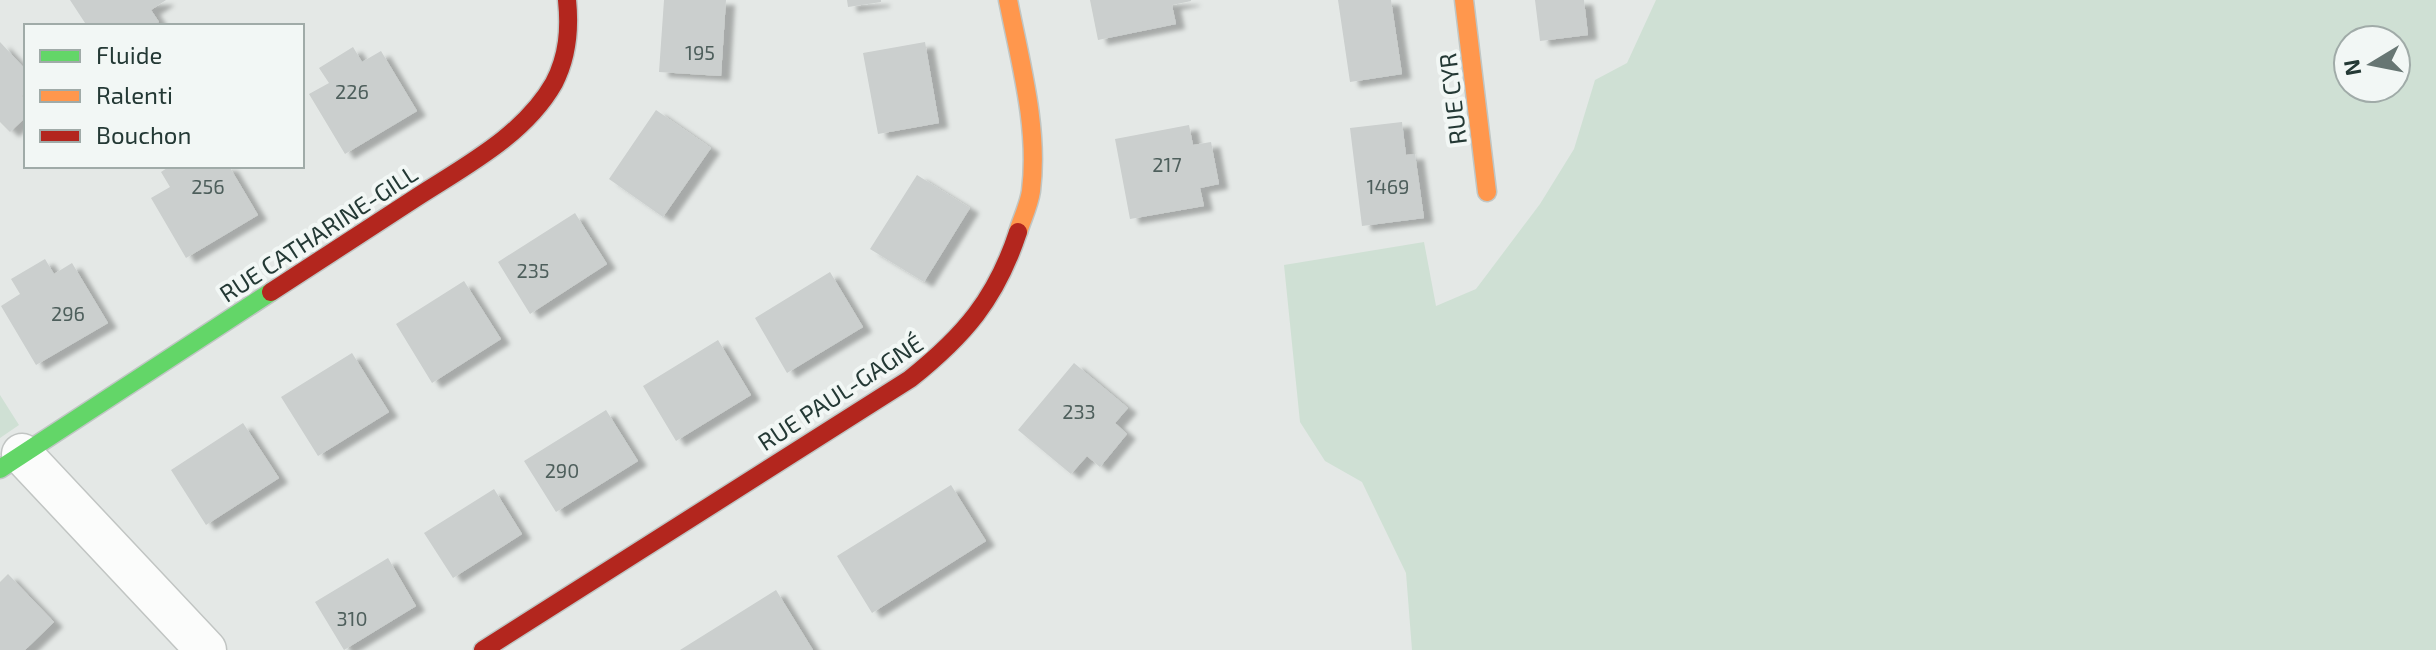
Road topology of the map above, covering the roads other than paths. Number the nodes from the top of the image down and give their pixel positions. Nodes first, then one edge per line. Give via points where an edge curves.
1 (567, 0) edge
2 (1008, 0) edge
3 (1464, 0) edge
4 (1487, 192) dead end
5 (11, 462) edge
6 (206, 650) edge
7 (483, 650) edge

1 - 5 street, RUE CATHARINE-GILL via 569,42 560,72 524,123
2 - 7 street, RUE PAUL-GAGNÉ via 1023,81 1031,190 998,286 976,321 910,379
3 - 4 street, RUE CYR
5 - 6 street

